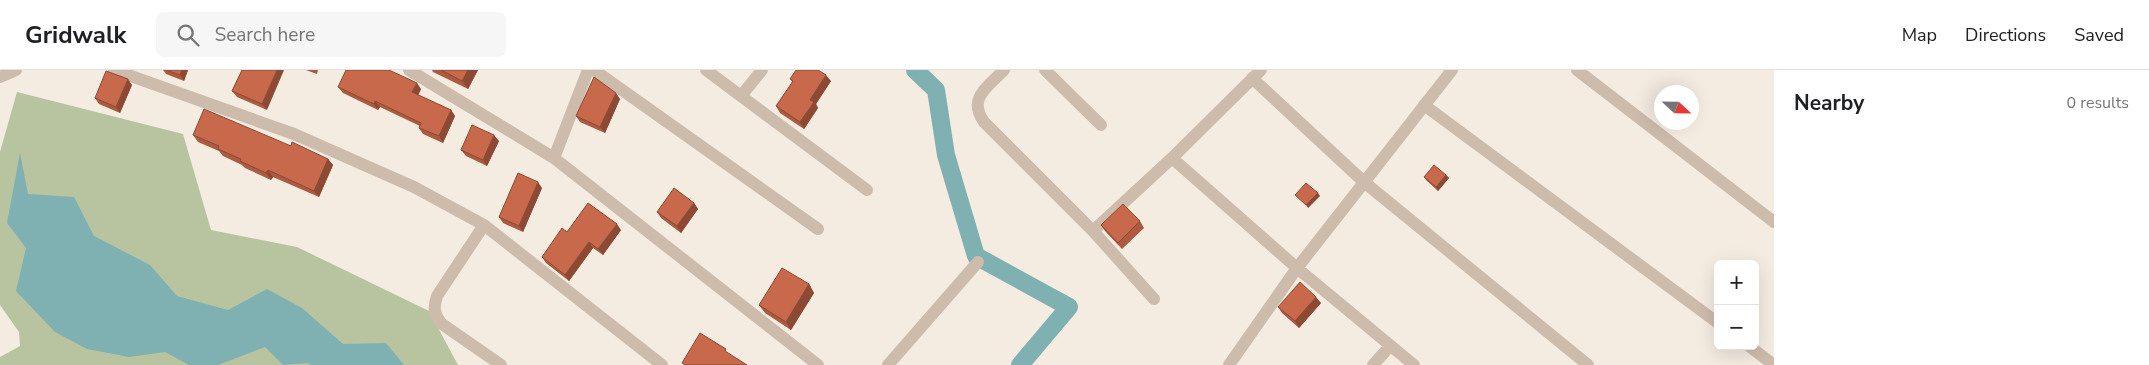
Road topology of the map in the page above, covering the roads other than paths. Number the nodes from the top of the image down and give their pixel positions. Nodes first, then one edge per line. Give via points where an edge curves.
1 (16, 70) edge
2 (114, 70) edge
3 (409, 70) edge
4 (588, 70) edge
5 (594, 70) edge
6 (706, 70) edge
7 (762, 70) edge
8 (1004, 70) edge
9 (1045, 70) edge
10 (1452, 70) edge
11 (1577, 70) edge
12 (1256, 74) edge
13 (0, 77) edge
14 (742, 96) junction
15 (1424, 105) junction
16 (1101, 125) dead end
17 (554, 158) junction
18 (1172, 158) junction
19 (1364, 182) junction
20 (867, 190) dead end
21 (1774, 222) edge
22 (484, 225) junction
23 (818, 229) dead end
24 (1093, 231) junction
25 (978, 262) dead end
26 (1296, 268) junction
27 (1154, 299) dead end
28 (1714, 320) edge
29 (1390, 346) junction
30 (1754, 350) edge
31 (501, 365) edge
32 (662, 365) edge
33 (818, 365) edge
34 (888, 365) edge
35 (1229, 365) edge
36 (1373, 365) edge
37 (1414, 365) edge
38 (1588, 365) edge
39 (1774, 365) edge

1 - 13 street
2 - 22 street via 294,134 414,187
3 - 17 street
4 - 17 street
5 - 23 street
6 - 14 street
7 - 14 street
8 - 24 street via 980,95 976,107 978,114
9 - 16 street
10 - 15 street
11 - 21 street
12 - 18 street
12 - 19 street
14 - 20 street
15 - 19 street
15 - 28 street
17 - 33 street
18 - 24 street
18 - 26 street
19 - 26 street
19 - 38 street
22 - 31 street via 437,296 434,307 442,324
22 - 32 street
24 - 27 street
25 - 34 street
26 - 29 street
26 - 35 street
29 - 36 street
29 - 37 street
30 - 39 street

